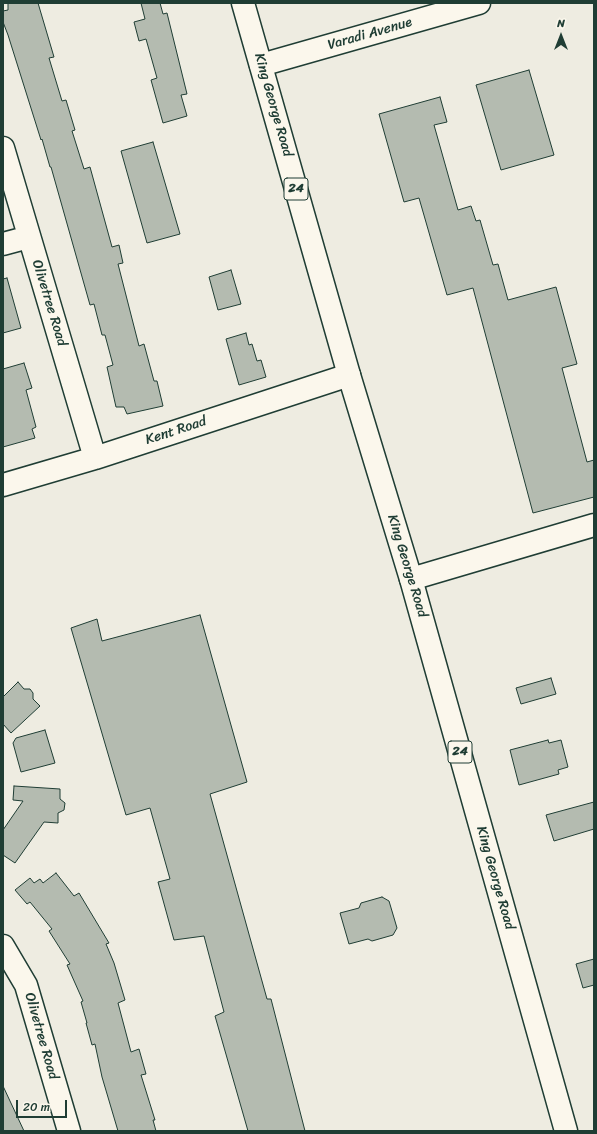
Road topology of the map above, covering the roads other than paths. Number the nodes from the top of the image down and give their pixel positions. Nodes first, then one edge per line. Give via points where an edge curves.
1 (243, 3) edge
2 (479, 3) edge
3 (261, 65) junction
4 (3, 148) edge
5 (29, 238) junction
6 (3, 244) edge
7 (349, 375) junction
8 (95, 458) junction
9 (3, 485) edge
10 (594, 525) edge
11 (411, 579) junction
12 (3, 946) edge
13 (69, 1131) edge
14 (566, 1131) edge

1 - 3 street, King George Road / 24
2 - 3 street, Varadi Avenue
3 - 7 street, King George Road / 24
4 - 5 street, Olivetree Road
5 - 6 street
5 - 8 street, Olivetree Road
7 - 8 street, Kent Road
7 - 11 street, King George Road / 24
8 - 9 street, Kent Road
10 - 11 street
11 - 14 street, King George Road / 24
12 - 13 street, Olivetree Road via 26,985

